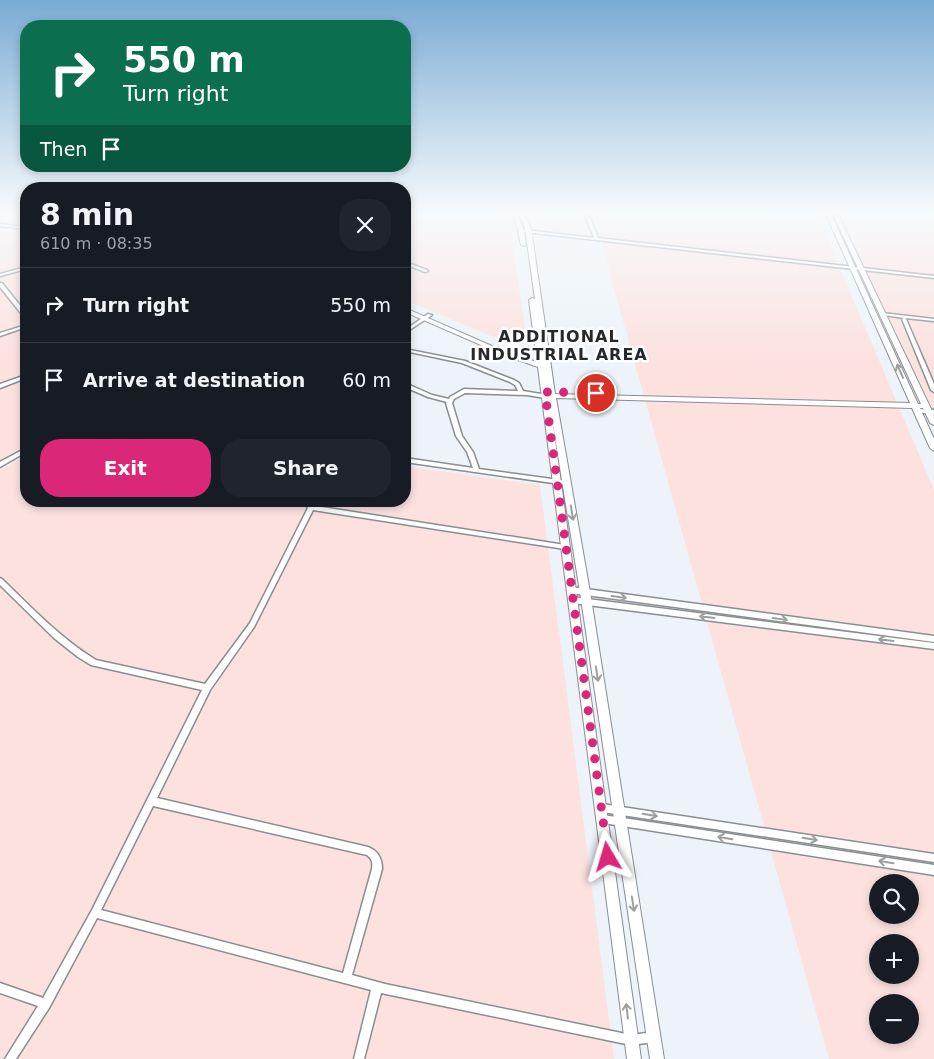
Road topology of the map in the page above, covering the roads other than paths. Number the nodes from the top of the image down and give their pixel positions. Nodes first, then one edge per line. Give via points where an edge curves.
1 (529, 261) edge
2 (777, 261) edge
3 (853, 261) edge
4 (854, 261) edge
5 (411, 265) edge
6 (20, 270) edge
7 (426, 271) dead end
8 (858, 271) junction
9 (0, 275) edge
10 (934, 279) edge
11 (1, 287) edge
12 (411, 308) edge
13 (20, 309) edge
14 (411, 312) edge
15 (885, 316) junction
16 (427, 317) junction
17 (904, 319) junction
18 (934, 321) edge
19 (20, 328) edge
20 (411, 328) edge
21 (0, 335) edge
22 (411, 351) edge
23 (543, 363) junction
24 (20, 378) edge
25 (0, 386) edge
26 (411, 388) edge
27 (934, 390) edge
28 (521, 393) junction
29 (546, 394) junction
30 (451, 401) junction
31 (917, 408) junction
32 (930, 412) edge
33 (934, 448) edge
34 (20, 453) edge
35 (411, 461) edge
36 (0, 465) edge
37 (477, 470) junction
38 (561, 483) junction
39 (311, 507) edge
40 (330, 507) edge
41 (564, 547) junction
42 (0, 582) edge
43 (571, 595) junction
44 (586, 597) junction
45 (934, 639) edge
46 (934, 646) edge
47 (207, 688) junction
48 (151, 801) junction
49 (602, 814) junction
50 (620, 816) junction
51 (934, 858) edge
52 (934, 870) edge
53 (95, 913) junction
54 (346, 978) junction
55 (377, 987) junction
56 (0, 988) edge
57 (45, 1004) junction
58 (654, 1037) junction
59 (631, 1040) junction
60 (10, 1059) edge
61 (359, 1059) edge
62 (634, 1059) edge
63 (657, 1059) edge

1 - 23 street
2 - 8 street
3 - 8 street
4 - 8 street
5 - 7 street
6 - 9 street
8 - 10 street
8 - 15 street
31 -> 8 street
11 - 13 street
12 - 16 street
14 - 16 street
15 - 17 street
15 - 18 street
15 - 32 street
16 - 20 street
16 - 23 street via 506,354
17 - 18 street
17 - 27 street
19 - 21 street
22 - 28 street via 472,364 512,381
23 - 29 street
24 - 25 street
26 - 30 street
28 - 29 street
28 - 30 street via 464,391
29 - 31 street
29 - 38 street
30 - 37 street via 459,436
31 - 32 street
31 - 32 street
31 - 33 street
34 - 36 street
35 - 37 street
37 - 38 street
38 - 41 street
38 -> 44 street
39 - 47 street via 252,625
40 - 41 street
41 - 43 street
42 - 47 street via 52,632 94,663
43 - 44 street
43 - 49 street
44 -> 45 street
46 -> 44 street
44 -> 50 street
47 - 48 street
48 - 53 street
48 - 54 street via 373,854 377,859 377,869
49 - 50 street
59 -> 49 street
50 -> 51 street
52 -> 50 street
50 -> 58 street
53 - 54 street
53 - 57 street
54 - 55 street
55 - 59 street
55 - 61 street
56 - 57 street
57 - 60 street
58 - 59 street
58 - 63 street
59 - 62 street

